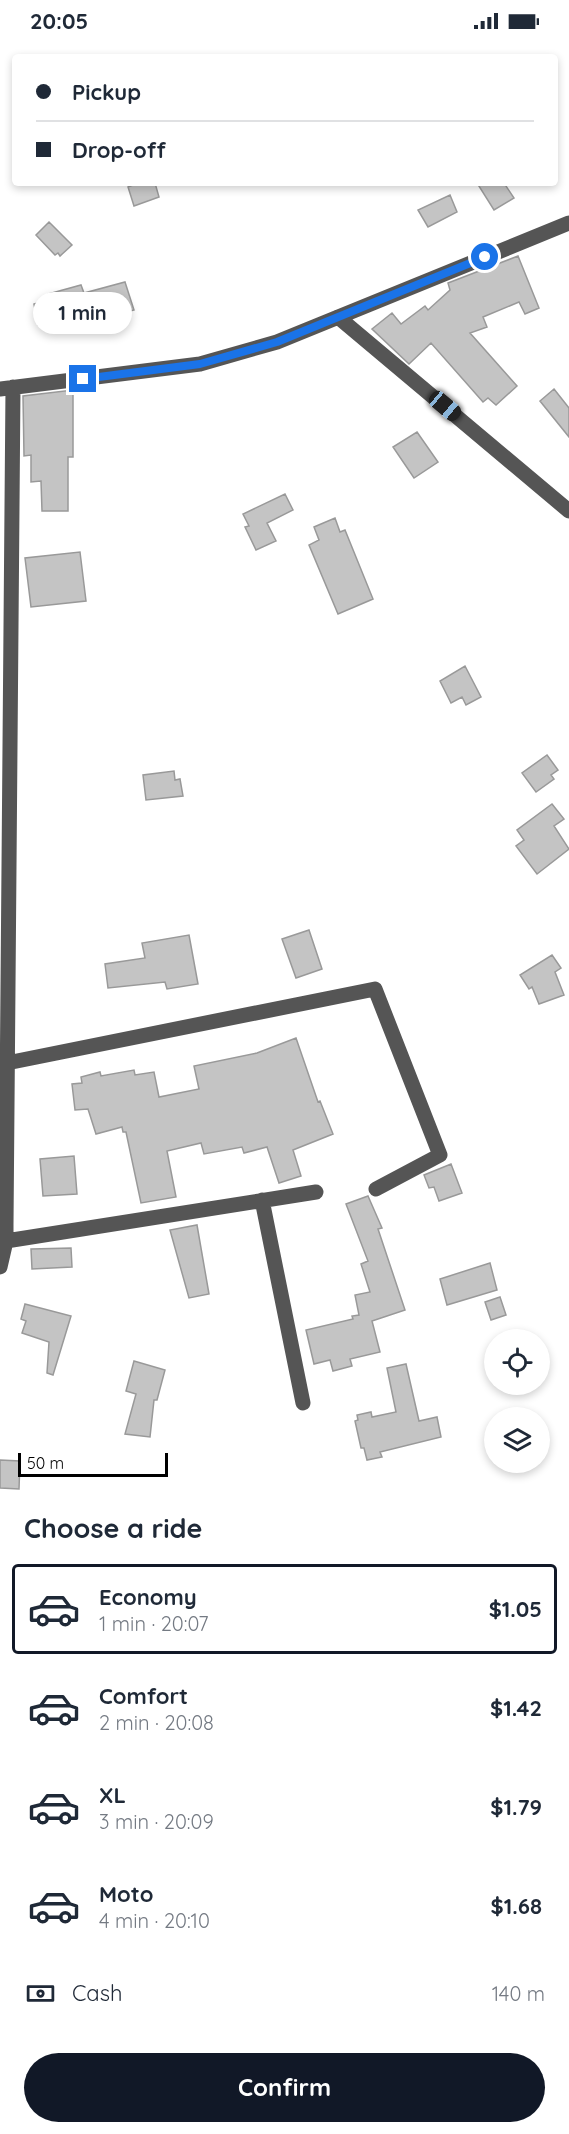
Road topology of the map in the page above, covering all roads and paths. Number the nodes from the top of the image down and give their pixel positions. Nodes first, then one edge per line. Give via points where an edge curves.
1 (569, 223) edge
2 (338, 317) junction
3 (6, 388) edge
4 (569, 511) edge
5 (8, 1063) junction
6 (376, 1189) dead end
7 (316, 1192) dead end
8 (262, 1200) junction
9 (6, 1241) junction
10 (0, 1266) edge
11 (303, 1403) dead end

1 - 2 street
2 - 3 street via 277,342 200,364
2 - 4 street
3 - 5 street
5 - 6 street via 375,989 440,1155
5 - 9 street
7 - 8 street
8 - 9 street
8 - 11 street
9 - 10 street

